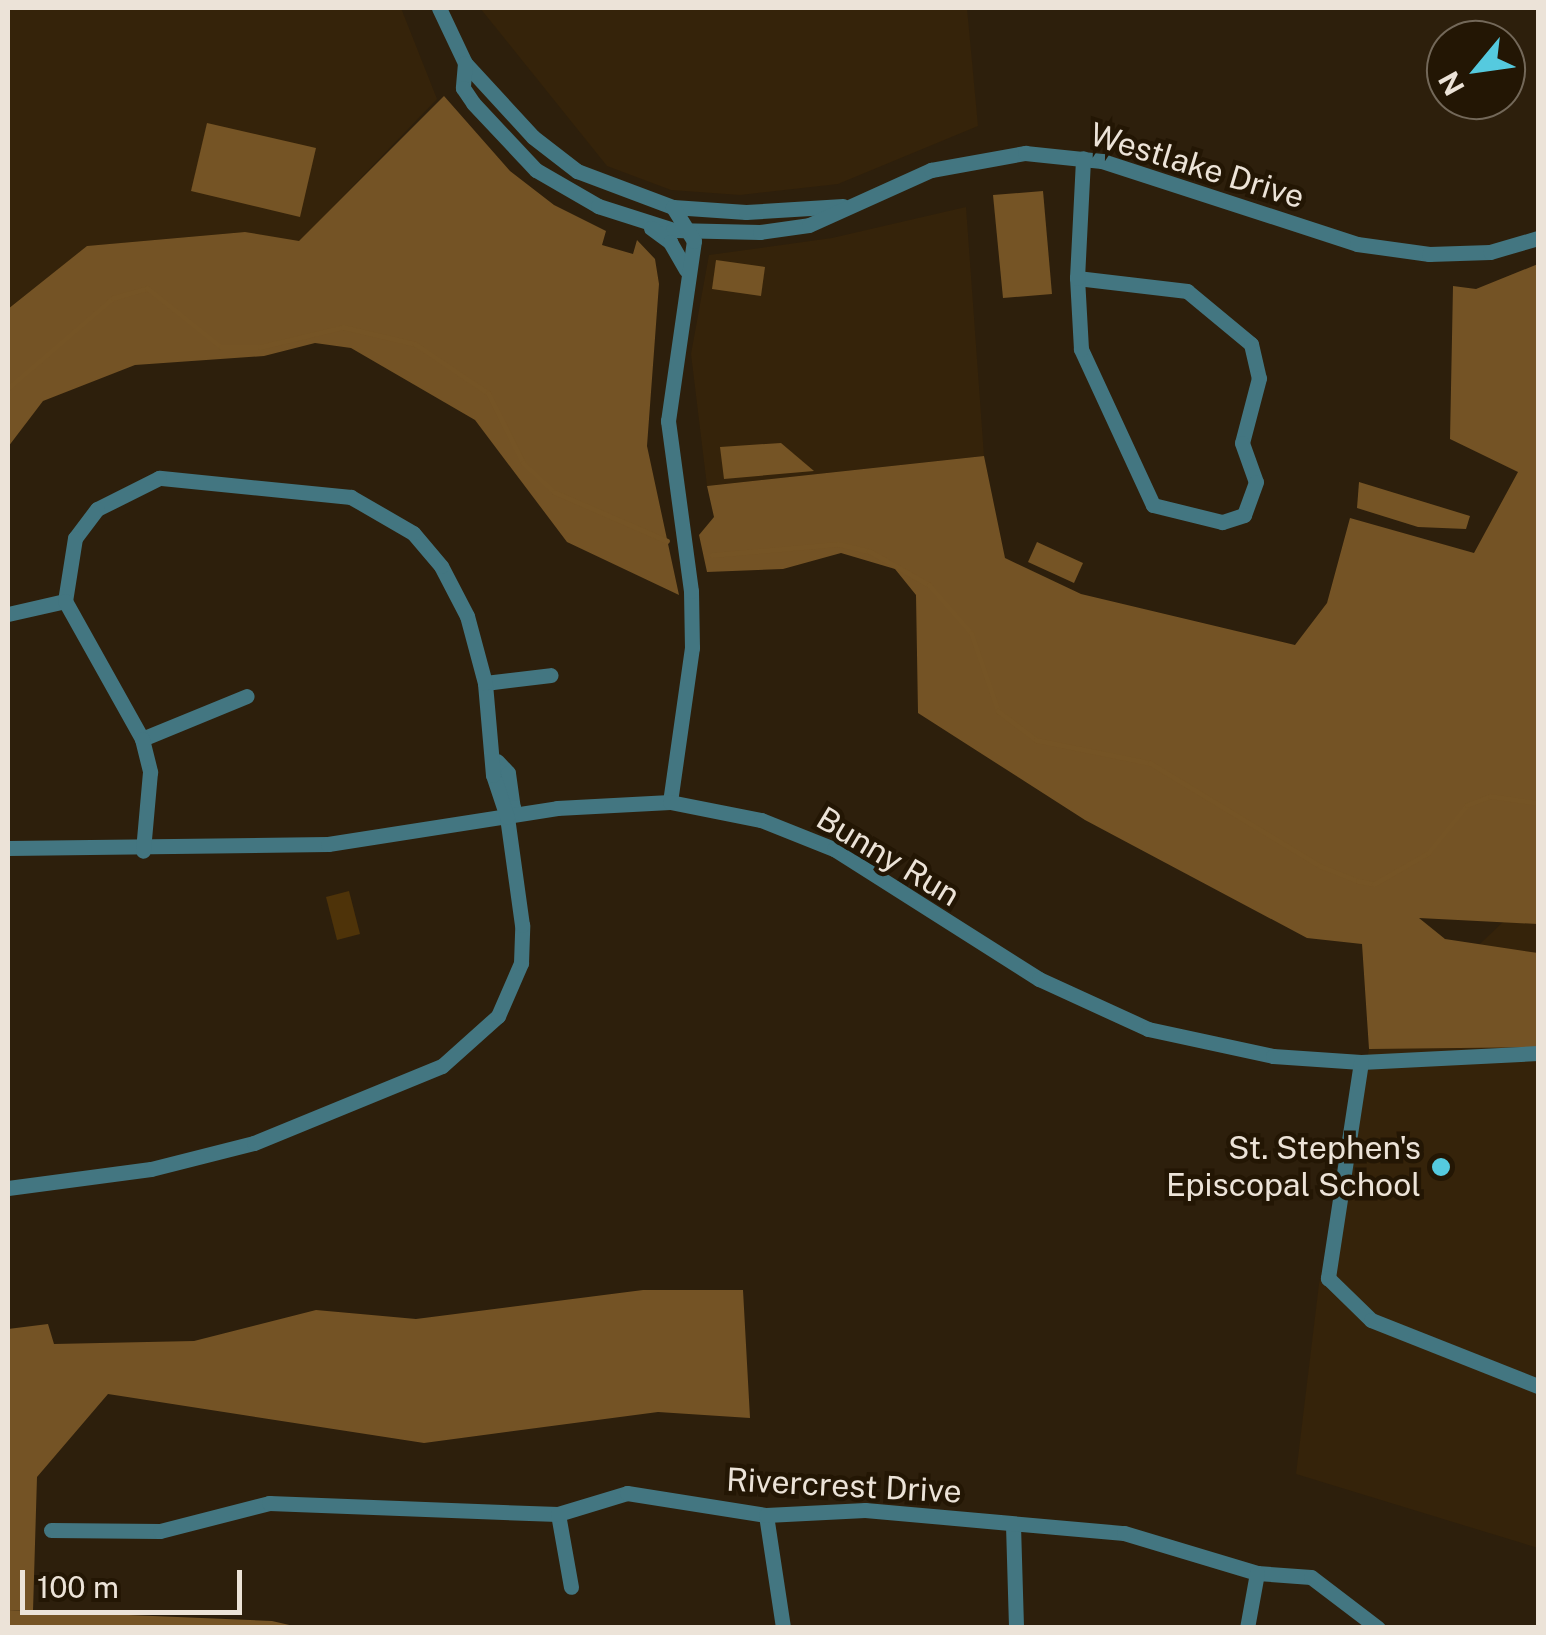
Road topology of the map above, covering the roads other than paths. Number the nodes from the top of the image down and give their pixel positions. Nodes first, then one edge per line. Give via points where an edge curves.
1 (440, 8) edge
2 (465, 63) junction
3 (1083, 158) junction
4 (843, 206) junction
5 (673, 207) junction
6 (646, 224) junction
7 (691, 231) junction
8 (1538, 238) edge
9 (686, 270) junction
10 (1077, 278) junction
11 (65, 600) junction
12 (8, 614) edge
13 (552, 676) dead end
14 (485, 683) junction
15 (247, 696) dead end
16 (142, 739) junction
17 (670, 802) junction
18 (507, 818) junction
19 (8, 848) edge
20 (144, 850) junction
21 (1538, 1054) edge
22 (1361, 1062) junction
23 (8, 1188) edge
24 (1538, 1386) edge
25 (558, 1514) junction
26 (766, 1514) junction
27 (1013, 1526) junction
28 (51, 1530) dead end
29 (1257, 1572) junction
30 (572, 1588) dead end
31 (782, 1627) edge
32 (1016, 1628) edge
33 (1247, 1628) edge
34 (1378, 1628) edge

1 - 2 street, Westlake Drive
2 - 5 street, Westlake Drive via 558,159 608,186
2 - 6 street, Westlake Drive via 463,88 512,152 576,195
3 - 4 street, Westlake Drive via 1025,153 979,159 930,170
3 - 8 street, Westlake Drive via 1357,244 1428,254 1490,252
3 - 10 street
4 - 5 street, Westlake Drive via 746,212
4 - 7 street, Westlake Drive via 810,225
5 - 7 street
6 - 7 street, Westlake Drive
6 - 9 street via 670,242
7 - 9 street
9 - 17 street via 668,421 692,648
10 - 10 street via 1081,349 1153,505 1222,522 1244,515 1256,482 1242,443 1259,378 1251,344 1187,291
11 - 12 street
11 - 14 street via 76,538 97,508 138,484 159,478 351,497 412,533 440,566 467,616
11 - 16 street
13 - 14 street
14 - 18 street via 493,775
15 - 16 street
16 - 20 street via 150,772
17 - 18 street, Bunny Run
17 - 22 street, Bunny Run via 761,820 834,849 1010,962 1148,1029 1273,1056
18 - 20 street, Bunny Run via 328,844
18 - 23 street via 521,963 498,1016 463,1054 216,1156
19 - 20 street, Bunny Run
21 - 22 street, Bunny Run
22 - 24 street via 1328,1278 1371,1320
25 - 26 street, Rivercrest Drive via 627,1493
25 - 28 street, Rivercrest Drive via 269,1503 160,1531
25 - 30 street
26 - 27 street, Rivercrest Drive via 865,1510
26 - 31 street
27 - 29 street, Rivercrest Drive via 1124,1533
27 - 32 street
29 - 33 street
29 - 34 street, Rivercrest Drive via 1310,1577

